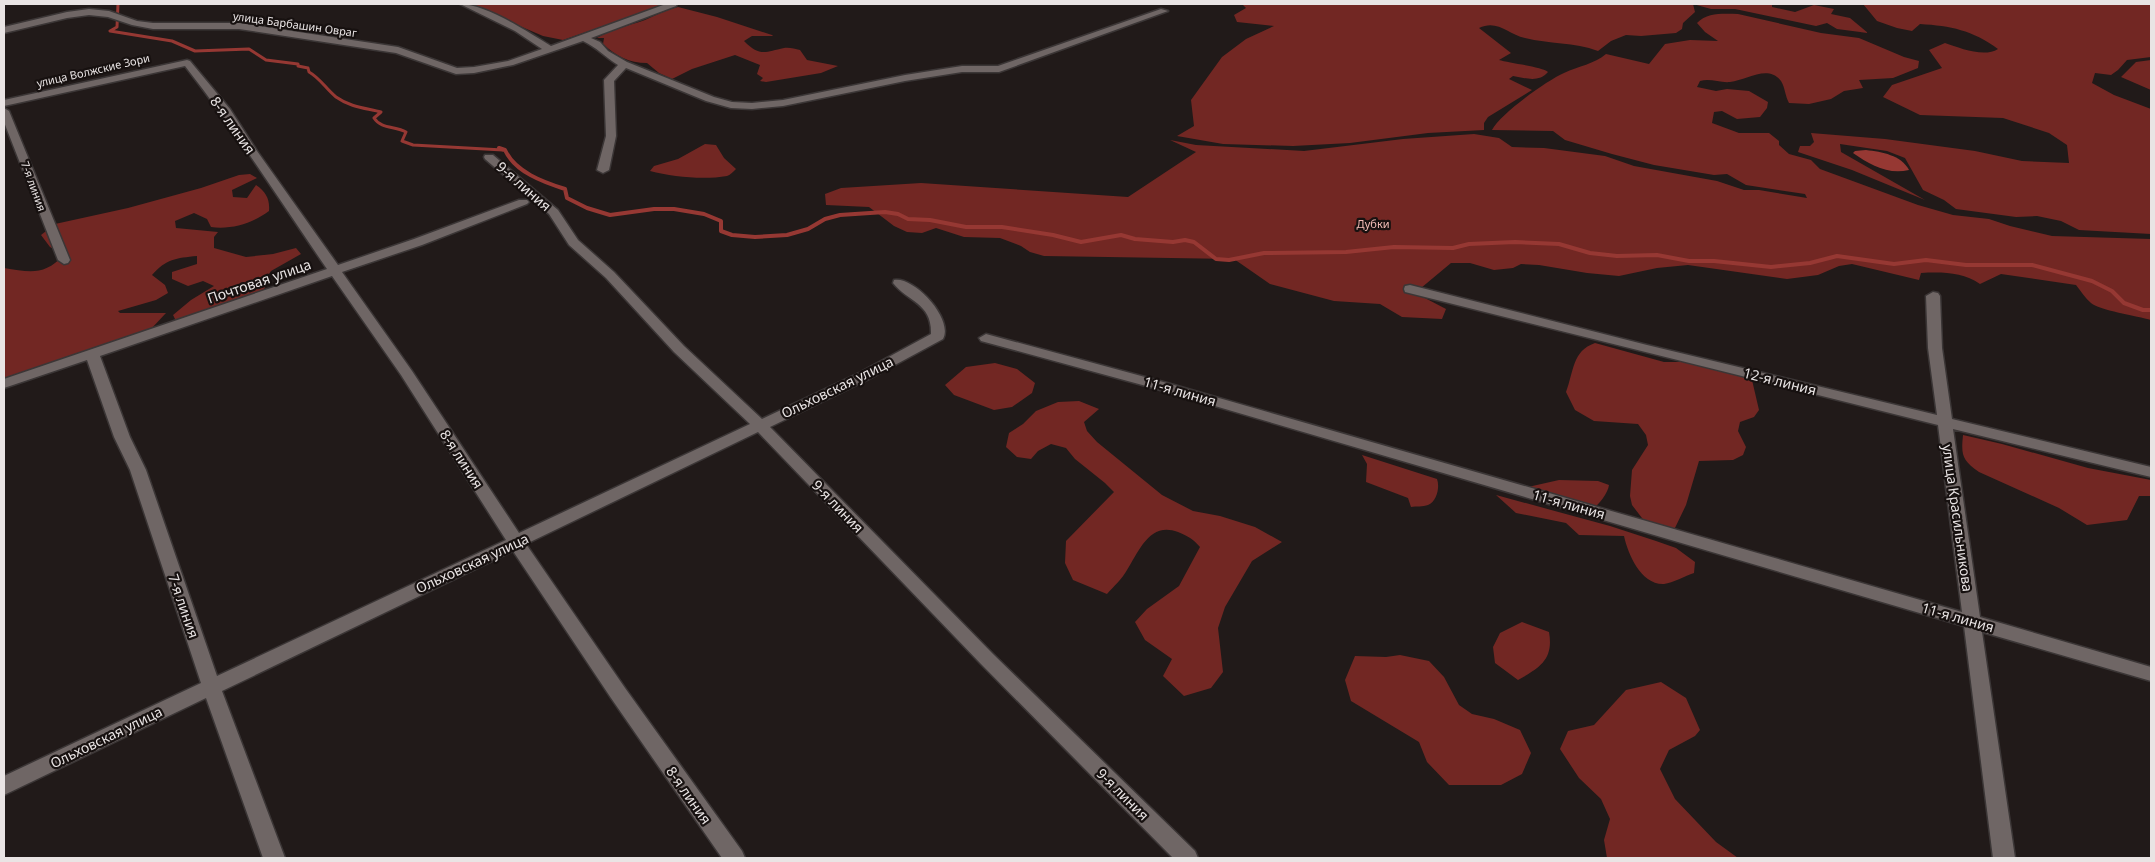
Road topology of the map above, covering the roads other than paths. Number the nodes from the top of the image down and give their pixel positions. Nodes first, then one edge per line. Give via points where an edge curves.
1 (464, 4) edge
2 (673, 4) edge
3 (1164, 11) dead end
4 (4, 30) edge
5 (583, 38) junction
6 (549, 49) junction
7 (187, 63) joint
8 (624, 64) junction
9 (4, 103) edge
10 (4, 111) edge
11 (489, 156) dead end
12 (603, 170) dead end
13 (523, 202) dead end
14 (64, 260) dead end
15 (334, 270) junction
16 (898, 283) dead end
17 (1410, 289) dead end
18 (1933, 296) dead end
19 (986, 338) dead end
20 (92, 354) junction
21 (4, 384) edge
22 (1945, 422) junction
23 (760, 425) junction
24 (2151, 472) edge
25 (516, 542) junction
26 (1972, 621) junction
27 (2151, 674) edge
28 (211, 686) junction
29 (4, 786) edge
30 (274, 858) edge
31 (734, 858) edge
32 (1187, 858) edge
33 (2004, 858) edge

1 - 6 street via 518,28
2 - 5 street, улица Барбашин Овраг
3 - 8 street via 999,69 962,69 783,103 731,105
4 - 6 street, улица Барбашин Овраг via 89,12 153,26 239,26 398,50 456,71 510,63
5 - 6 street, улица Барбашин Овраг
5 - 8 street
7 - 9 street, улица Волжские Зори
7 - 15 street, 8-я линия via 226,111
8 - 12 street via 609,80 610,146 603,160
10 - 14 street, 7-я линия
11 - 23 street, 9-я линия via 554,212 573,242
13 - 15 street, Почтовая улица
15 - 20 street, Почтовая улица
15 - 25 street, 8-я линия via 407,374
16 - 23 street, Ольховская улица via 932,309 939,328 938,336 864,376
17 - 22 street, 12-я линия
18 - 22 street, улица Красильникова via 1935,348
19 - 26 street, 11-я линия
20 - 21 street, Почтовая улица
20 - 28 street, 7-я линия via 122,437 138,470
22 - 24 street, 12-я линия
22 - 26 street, улица Красильникова
23 - 25 street, Ольховская улица
23 - 32 street, 9-я линия via 987,659
25 - 28 street, Ольховская улица
25 - 31 street, 8-я линия
26 - 27 street, 11-я линия
26 - 33 street, улица Красильникова
28 - 29 street, Ольховская улица
28 - 30 street, 7-я линия

